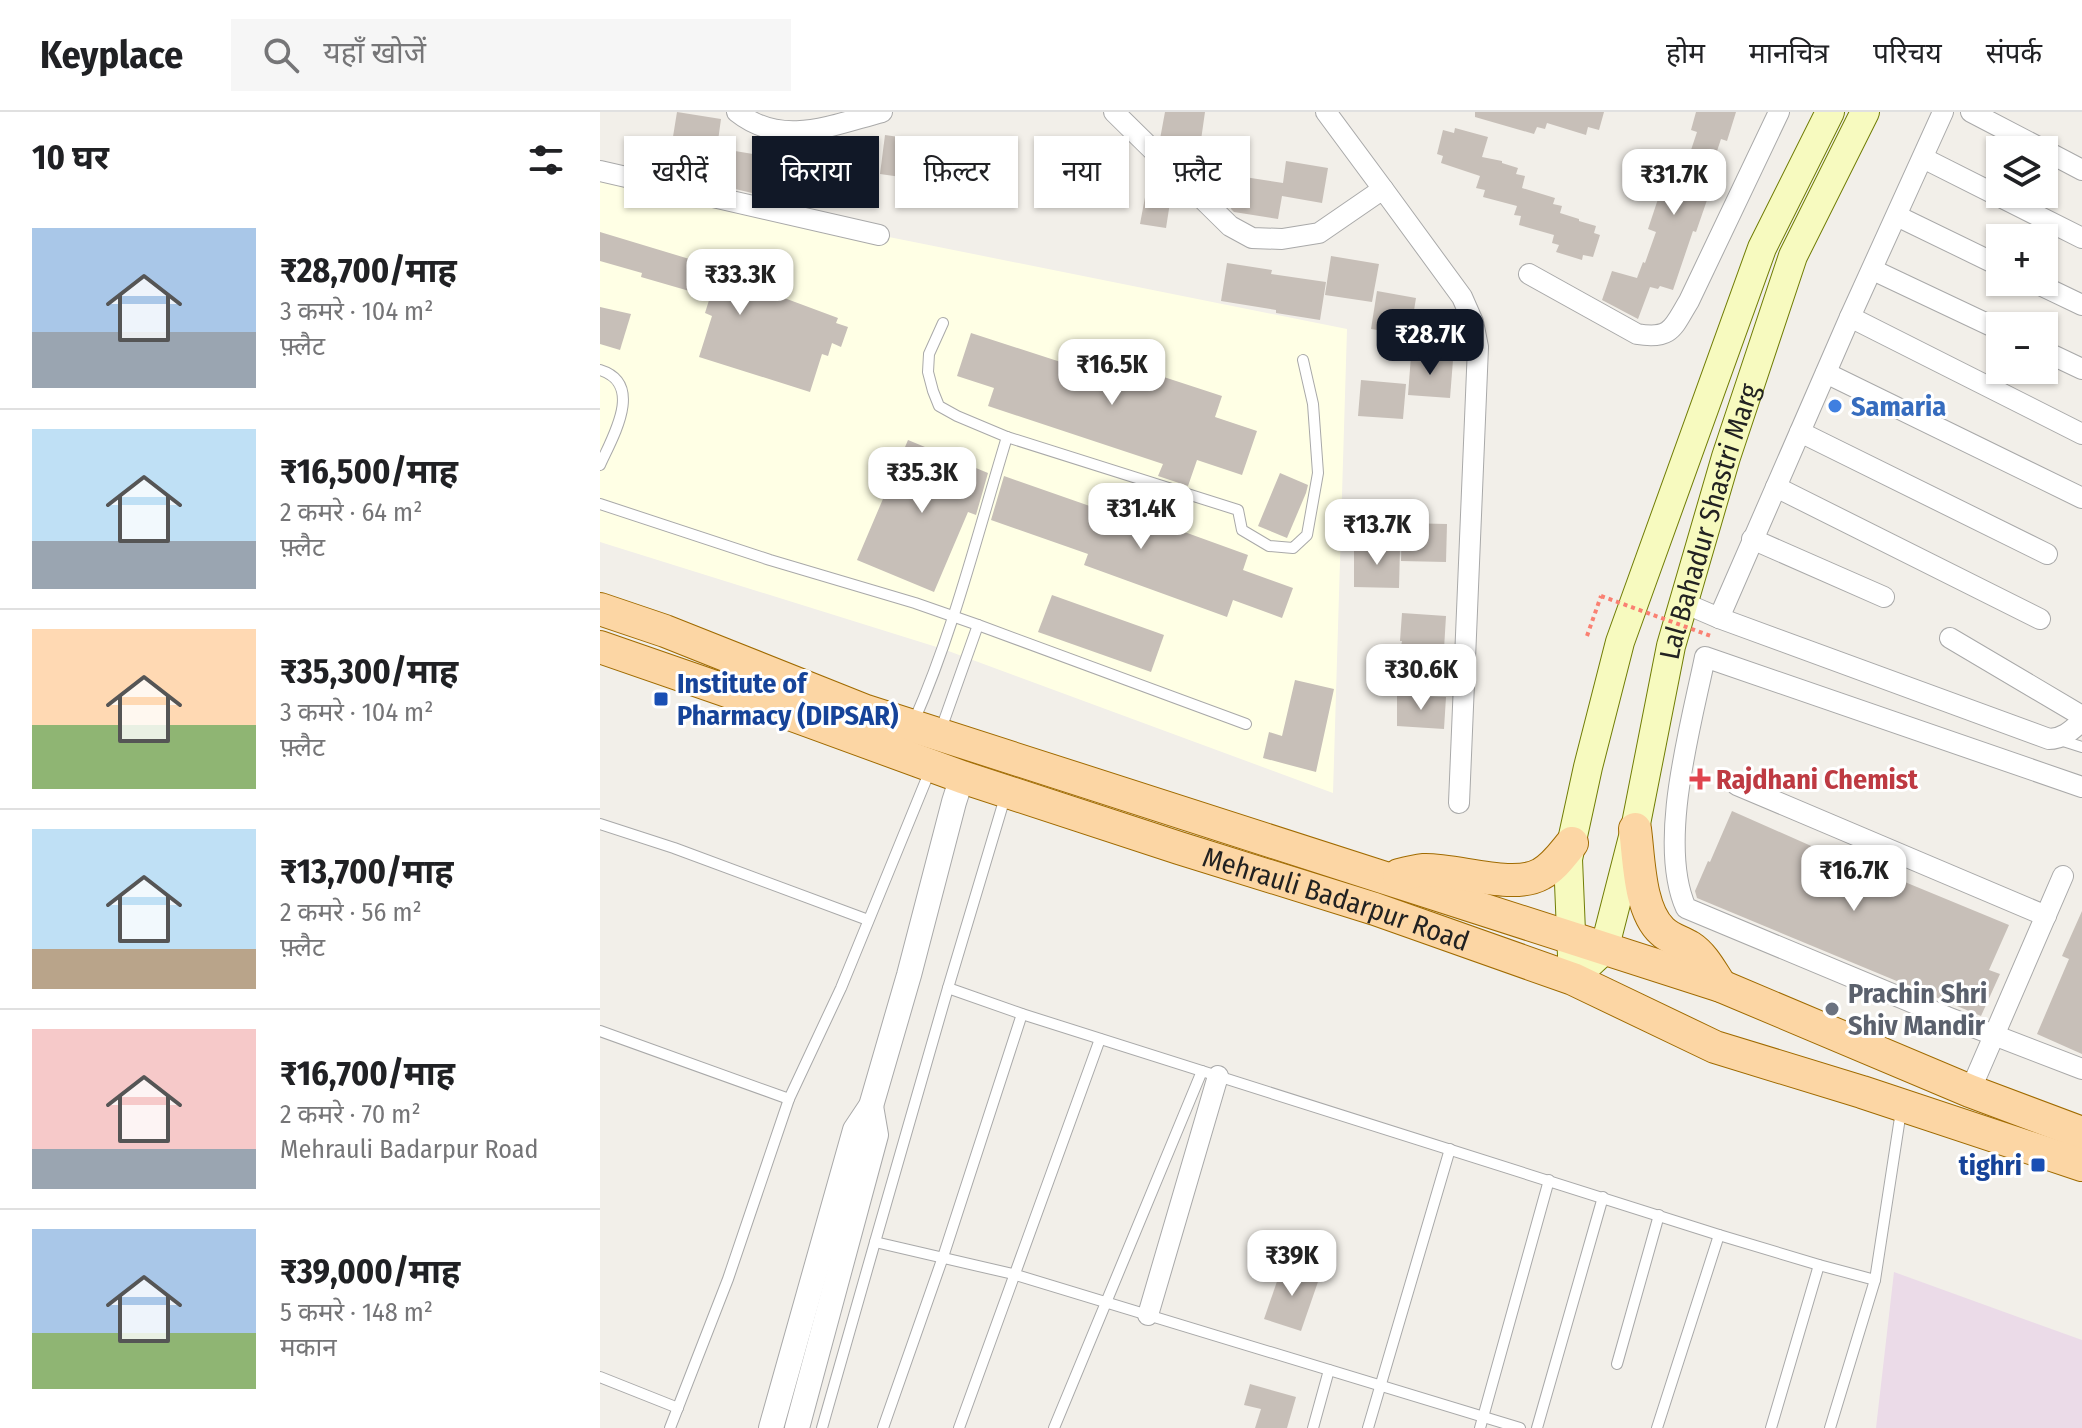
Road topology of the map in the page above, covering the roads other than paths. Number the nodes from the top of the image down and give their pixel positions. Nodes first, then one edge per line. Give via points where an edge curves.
1 (737, 112) edge
2 (882, 112) edge
3 (1114, 112) edge
4 (1326, 112) edge
5 (1779, 112) edge
6 (1830, 112) edge
7 (1865, 112) edge
8 (1943, 112) edge
9 (1971, 112) edge
10 (2017, 136) edge
11 (2058, 157) edge
12 (1923, 158) junction
13 (2082, 170) edge
14 (600, 171) edge
15 (1383, 189) junction
16 (1897, 216) junction
17 (879, 235) dead end
18 (2082, 238) edge
19 (1986, 259) edge
20 (1873, 270) junction
21 (1529, 274) dead end
22 (2058, 294) edge
23 (2082, 305) edge
24 (1850, 317) junction
25 (943, 323) dead end
26 (1986, 323) edge
27 (2058, 358) edge
28 (1303, 360) dead end
29 (2082, 369) edge
30 (600, 370) edge
31 (1826, 373) junction
32 (1800, 432) junction
33 (2082, 434) edge
34 (1007, 437) junction
35 (600, 465) edge
36 (1776, 487) junction
37 (2082, 498) edge
38 (600, 504) edge
39 (1752, 539) junction
40 (2047, 554) dead end
41 (1884, 597) dead end
42 (1684, 603) junction
43 (600, 609) edge
44 (954, 617) junction
45 (2040, 619) dead end
46 (978, 625) junction
47 (1715, 627) junction
48 (1950, 638) dead end
49 (600, 647) edge
50 (2082, 718) edge
51 (1246, 724) dead end
52 (2058, 739) junction
53 (2082, 747) edge
54 (937, 751) junction
55 (1737, 785) dead end
56 (2082, 787) edge
57 (1007, 791) junction
58 (1459, 803) dead end
59 (600, 824) edge
60 (1635, 829) junction
61 (1572, 843) junction
62 (2063, 876) dead end
63 (1388, 878) junction
64 (2046, 916) junction
65 (868, 920) junction
66 (1571, 939) junction
67 (1604, 950) junction
68 (1573, 979) junction
69 (1721, 986) junction
70 (948, 988) junction
71 (1022, 1014) junction
72 (600, 1031) edge
73 (1994, 1035) junction
74 (1100, 1039) junction
75 (2082, 1069) edge
76 (1210, 1074) junction
77 (1970, 1091) junction
78 (789, 1099) junction
79 (1902, 1105) junction
80 (1450, 1149) junction
81 (2077, 1152) edge
82 (1549, 1180) junction
83 (1603, 1197) junction
84 (1659, 1215) junction
85 (838, 1234) junction
86 (1719, 1235) junction
87 (875, 1242) junction
88 (943, 1257) junction
89 (1819, 1265) junction
90 (1013, 1274) junction
91 (1875, 1280) junction
92 (1106, 1302) junction
93 (1148, 1315) junction
94 (1617, 1364) dead end
95 (1329, 1370) junction
96 (600, 1377) edge
97 (1379, 1385) junction
98 (678, 1408) junction
99 (1482, 1422) edge
100 (670, 1428) edge
101 (771, 1428) edge
102 (797, 1428) edge
103 (822, 1428) edge
104 (883, 1428) edge
105 (959, 1428) edge
106 (1054, 1428) edge
107 (1313, 1428) edge
108 (1368, 1428) edge
109 (1520, 1428) edge
110 (1537, 1428) edge
111 (1657, 1428) edge
112 (1771, 1428) edge
113 (1830, 1428) edge

1 - 2 street via 773,131 803,132
3 - 15 street via 1230,226 1252,238 1319,233
4 - 15 street
5 - 21 street via 1671,330 1656,337 1637,334
6 - 61 main road, Lal Bahadur Shastri Marg via 1762,248 1620,642
7 - 42 main road, Lal Bahadur Shastri Marg via 1793,256
8 - 12 street
9 - 10 street
11 - 13 street
12 - 16 street
12 - 18 street
14 - 17 street
15 - 58 street via 1462,297 1478,347
16 - 19 street
16 - 20 street
20 - 24 street
20 - 26 street
22 - 23 street
24 - 31 street
24 - 33 street
25 - 34 lane via 929,354 928,372 939,406
27 - 29 street
28 - 34 lane via 1313,404 1318,473 1307,535 1293,548 1269,546 1242,530 1238,510
30 - 35 lane via 620,384 624,406
31 - 32 street
31 - 37 street
32 - 36 street
32 - 40 street
34 - 44 lane
36 - 39 street
36 - 45 street
38 - 44 lane
39 - 41 street
39 - 47 street
42 - 47 street
42 - 60 main road, Lal Bahadur Shastri Marg
43 - 54 main road, Mehrauli Badarpur Road via 866,711
44 - 46 lane
44 - 54 lane via 930,686
46 - 51 lane
46 - 54 lane
47 - 52 street
48 - 50 street
49 - 54 main road, Mehrauli Badarpur Road via 724,690
50 - 52 street
52 - 53 lane
54 - 57 main road, Mehrauli Badarpur Road
54 - 63 main road, Mehrauli Badarpur Road
54 - 65 lane
54 - 85 street via 954,802 871,1106 855,1130
55 - 64 street
56 - 73 street via 1705,657 1674,826 1677,884 1686,908
57 - 68 main road, Mehrauli Badarpur Road via 1375,909
57 - 70 lane
59 - 65 lane
60 - 67 main road, Lal Bahadur Shastri Marg
60 - 69 main road via 1645,903 1652,918 1660,930 1700,956
61 - 63 main road via 1553,866 1529,879 1426,870
61 - 66 main road, Lal Bahadur Shastri Marg
62 - 64 street
63 - 66 main road, Mehrauli Badarpur Road
64 - 73 street
65 - 78 lane
66 - 67 main road, Mehrauli Badarpur Road
66 - 68 main road, Lal Bahadur Shastri Marg
67 - 68 main road
67 - 69 main road, Mehrauli Badarpur Road
68 - 79 main road, Mehrauli Badarpur Road via 1715,1047
69 - 77 main road, Mehrauli Badarpur Road
70 - 71 lane
70 - 87 lane
71 - 74 lane
71 - 88 lane
72 - 78 lane
73 - 75 street
73 - 77 street
74 - 76 lane
74 - 90 lane
76 - 80 lane
76 - 92 lane
76 - 93 street
77 - 81 main road, Mehrauli Badarpur Road
78 - 98 lane
79 - 81 main road, Mehrauli Badarpur Road
79 - 91 lane
80 - 82 lane
80 - 97 lane
82 - 83 lane
82 - 99 lane
83 - 84 lane
83 - 110 lane
84 - 86 lane
84 - 94 lane
85 - 101 street
85 - 102 street
86 - 89 lane
86 - 111 lane
87 - 88 lane
87 - 103 lane
88 - 90 lane
88 - 104 lane
89 - 91 lane
89 - 112 lane
90 - 92 lane
90 - 105 lane
91 - 113 lane
92 - 93 lane
92 - 106 lane
93 - 95 lane
95 - 97 lane
95 - 107 lane
96 - 98 lane
97 - 99 lane
97 - 108 lane
98 - 100 lane
99 - 109 lane

